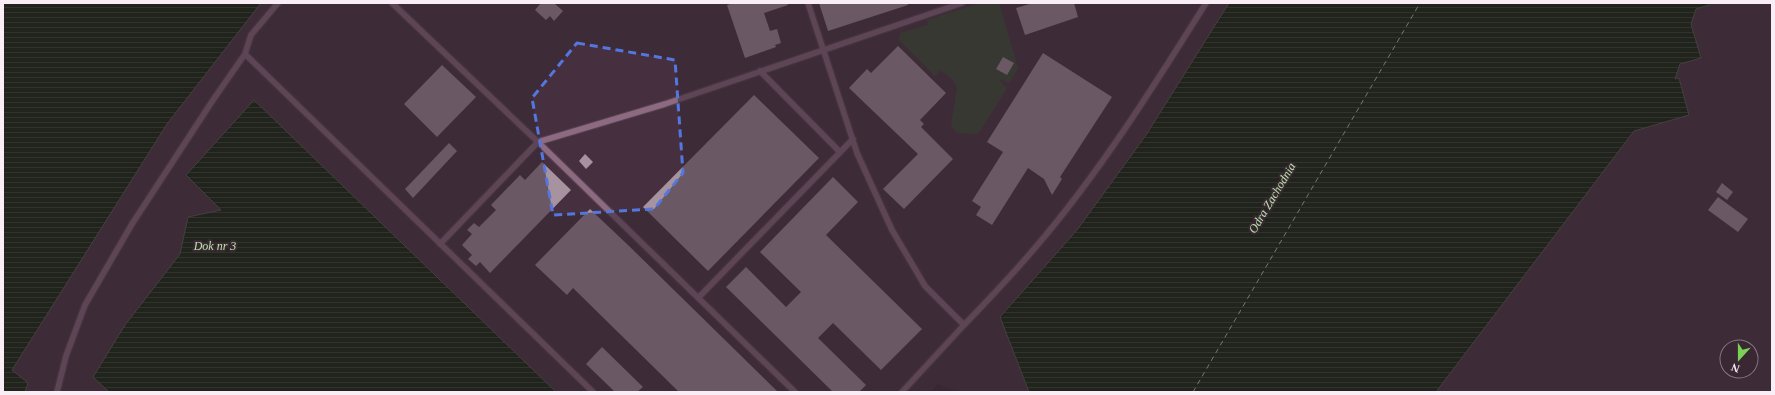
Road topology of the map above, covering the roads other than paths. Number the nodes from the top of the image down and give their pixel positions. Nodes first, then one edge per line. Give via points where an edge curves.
1 (278, 3) edge
2 (392, 3) edge
3 (808, 3) edge
4 (962, 3) edge
5 (1206, 3) edge
6 (823, 49) junction
7 (245, 54) junction
8 (760, 71) junction
9 (853, 139) junction
10 (538, 142) junction
11 (840, 152) junction
12 (440, 244) junction
13 (698, 298) junction
14 (964, 325) junction
15 (57, 392) edge
16 (594, 392) edge
17 (795, 392) edge
18 (902, 392) edge

1 - 7 lane via 250,35
2 - 10 lane
3 - 6 lane
4 - 6 lane
5 - 14 lane via 1153,87 1081,189 1034,249
6 - 8 lane
6 - 9 lane
7 - 12 lane
7 - 15 lane via 132,224 85,305 66,356
8 - 10 lane via 665,104
8 - 11 lane
9 - 11 lane
9 - 14 lane via 892,230 925,286
10 - 12 lane
10 - 13 lane
11 - 13 lane
12 - 16 lane
13 - 17 lane
14 - 18 lane

